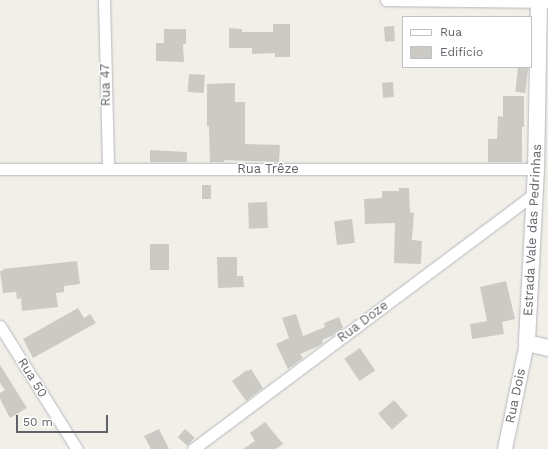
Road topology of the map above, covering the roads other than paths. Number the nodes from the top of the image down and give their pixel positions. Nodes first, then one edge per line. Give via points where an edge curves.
1 (104, 0) edge
2 (386, 0) edge
3 (542, 2) edge
4 (0, 169) edge
5 (108, 169) junction
6 (536, 169) junction
7 (534, 194) junction
8 (0, 326) edge
9 (527, 343) junction
10 (548, 348) edge
11 (77, 449) edge
12 (193, 449) edge
13 (505, 449) edge

1 - 5 street, Rua 47
2 - 3 street
3 - 6 main road, Estrada Vale das Pedrinhas
4 - 5 street, Rua Trêze
5 - 6 street, Rua Trêze
6 - 7 main road, Estrada Vale das Pedrinhas
7 - 9 main road, Estrada Vale das Pedrinhas
7 - 12 street, Rua Doze
8 - 11 street, Rua 50
9 - 10 main road
9 - 13 street, Rua Dois

